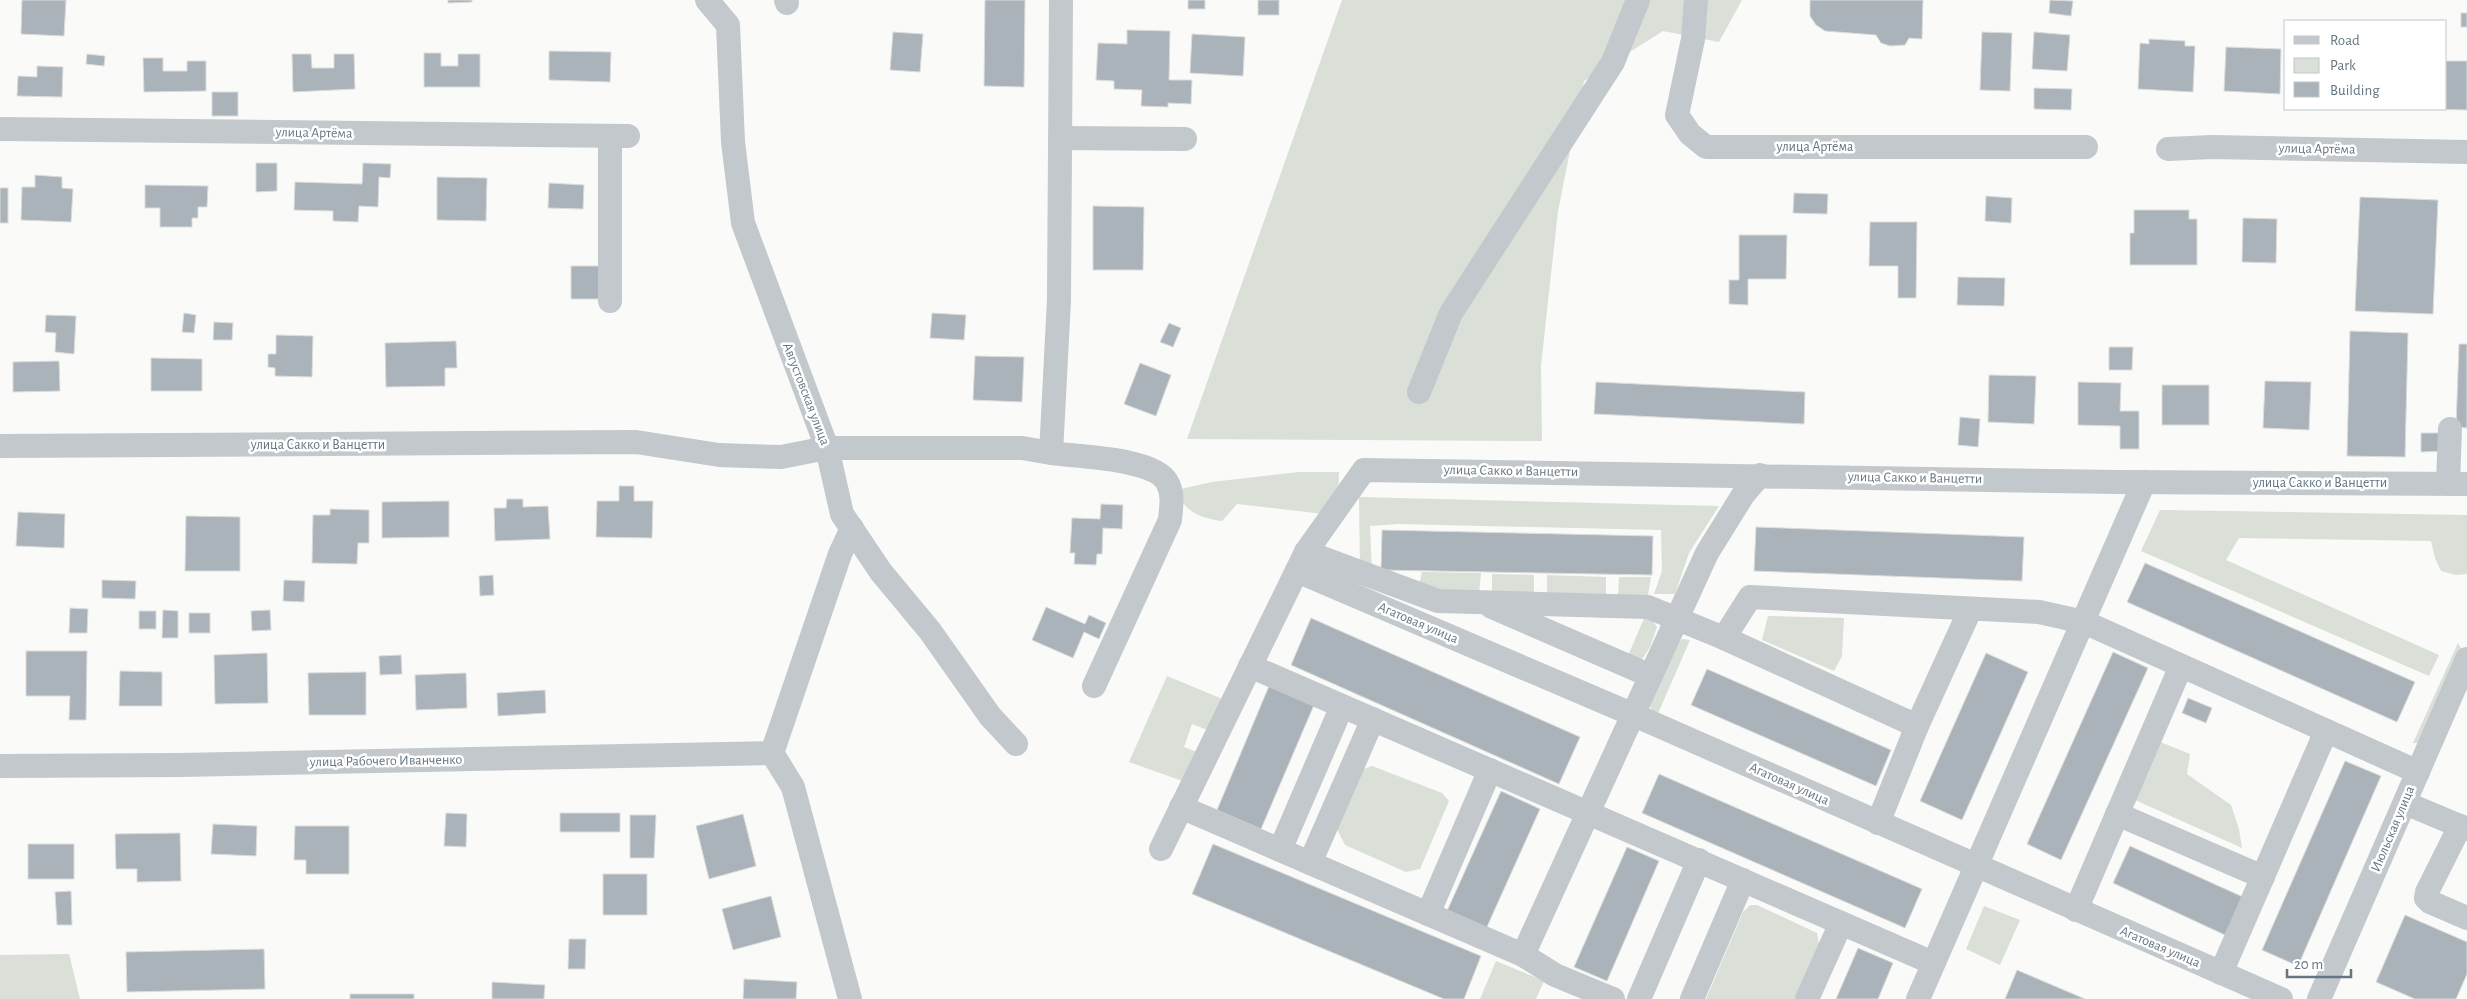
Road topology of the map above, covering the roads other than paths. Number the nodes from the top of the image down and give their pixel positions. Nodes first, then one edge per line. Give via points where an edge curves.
1 (707, 0) edge
2 (1061, 0) edge
3 (1638, 0) edge
4 (1696, 0) edge
5 (0, 129) edge
6 (1060, 138) junction
7 (1185, 139) dead end
8 (2086, 147) dead end
9 (2168, 149) dead end
10 (2467, 152) edge
11 (610, 301) dead end
12 (1419, 392) dead end
13 (2450, 429) dead end
14 (0, 446) edge
15 (827, 448) junction
16 (1051, 453) junction
17 (1760, 475) junction
18 (2144, 482) junction
19 (2458, 484) edge
20 (852, 528) junction
21 (1301, 562) junction
22 (1479, 602) junction
23 (1970, 610) junction
24 (1677, 617) junction
25 (2084, 622) junction
26 (1724, 638) junction
27 (2466, 664) edge
28 (1250, 666) junction
29 (2181, 666) junction
30 (1651, 676) junction
31 (1094, 686) dead end
32 (1342, 706) junction
33 (1634, 715) junction
34 (1373, 719) junction
35 (1917, 726) junction
36 (2326, 731) junction
37 (1016, 744) dead end
38 (772, 753) junction
39 (0, 766) edge
40 (1490, 770) junction
41 (2418, 772) junction
42 (2405, 803) junction
43 (1181, 808) junction
44 (1590, 813) junction
45 (2117, 814) junction
46 (1878, 823) junction
47 (2463, 827) edge
48 (1161, 850) dead end
49 (1280, 850) junction
50 (1699, 860) junction
51 (1310, 863) junction
52 (1975, 866) junction
53 (2263, 876) junction
54 (1743, 880) junction
55 (2076, 910) junction
56 (1428, 914) junction
57 (2467, 918) edge
58 (1841, 923) junction
59 (1524, 955) junction
60 (1933, 963) junction
61 (2221, 973) junction
62 (850, 999) edge
63 (1613, 999) edge
64 (1639, 999) edge
65 (1692, 999) edge
66 (1807, 999) edge
67 (1918, 999) edge
68 (2281, 999) edge
69 (2319, 999) edge

1 - 15 street, Августовская улица via 728,25 733,142 742,223
2 - 6 street
3 - 12 street via 1613,62 1451,313
4 - 8 street, улица Артёма via 1693,39 1676,115 1690,134 1706,147
5 - 11 street, улица Артёма via 619,136
6 - 7 street
6 - 16 street via 1059,300
9 - 10 street, улица Артёма
13 - 19 street
14 - 15 street, улица Сакко и Ванцетти via 636,442 719,455 772,457
15 - 16 street, улица Сакко и Ванцетти via 1022,448
15 - 20 street, Августовская улица via 842,514
16 - 31 street, улица Сакко и Ванцетти via 1140,464 1155,470 1167,482 1172,500 1170,520
17 - 18 street, улица Сакко и Ванцетти
17 - 21 street, улица Сакко и Ванцетти via 1364,470
17 - 24 street via 1743,495 1707,553
18 - 19 street, улица Сакко и Ванцетти
18 - 25 street
20 - 37 street, Августовская улица via 881,572 930,631 990,716
20 - 38 street via 840,554
21 - 22 street via 1438,601
21 - 28 street
21 - 33 street, Агатовая улица
22 - 24 street via 1648,607
22 - 30 street
23 - 25 street via 2039,612
23 - 26 street via 1750,598
23 - 35 street
24 - 26 street
24 - 30 street
25 - 29 street
25 - 52 street
26 - 35 street
27 - 41 street, Июльская улица
28 - 32 street
28 - 43 street
29 - 36 street
29 - 45 street
30 - 33 street
32 - 34 street
32 - 49 street
33 - 44 street
33 - 46 street, Агатовая улица
34 - 40 street
34 - 51 street
35 - 46 street
36 - 41 street
36 - 53 street
38 - 39 street, улица Рабочего Иванченко
38 - 62 street via 793,787
40 - 44 street
40 - 56 street
41 - 42 street, Июльская улица
42 - 47 street
42 - 69 street, Июльская улица
43 - 48 street
43 - 49 street
44 - 50 street
44 - 59 street
45 - 53 street
45 - 55 street
46 - 52 street, Агатовая улица
47 - 57 street via 2426,892 2426,898
49 - 51 street
50 - 54 street
50 - 64 street
51 - 56 street
52 - 55 street, Агатовая улица
52 - 60 street
53 - 61 street
54 - 58 street
54 - 65 street
55 - 61 street, Агатовая улица
56 - 59 street
58 - 60 street
58 - 66 street
59 - 63 street via 1555,975
60 - 67 street
61 - 68 street, Агатовая улица

